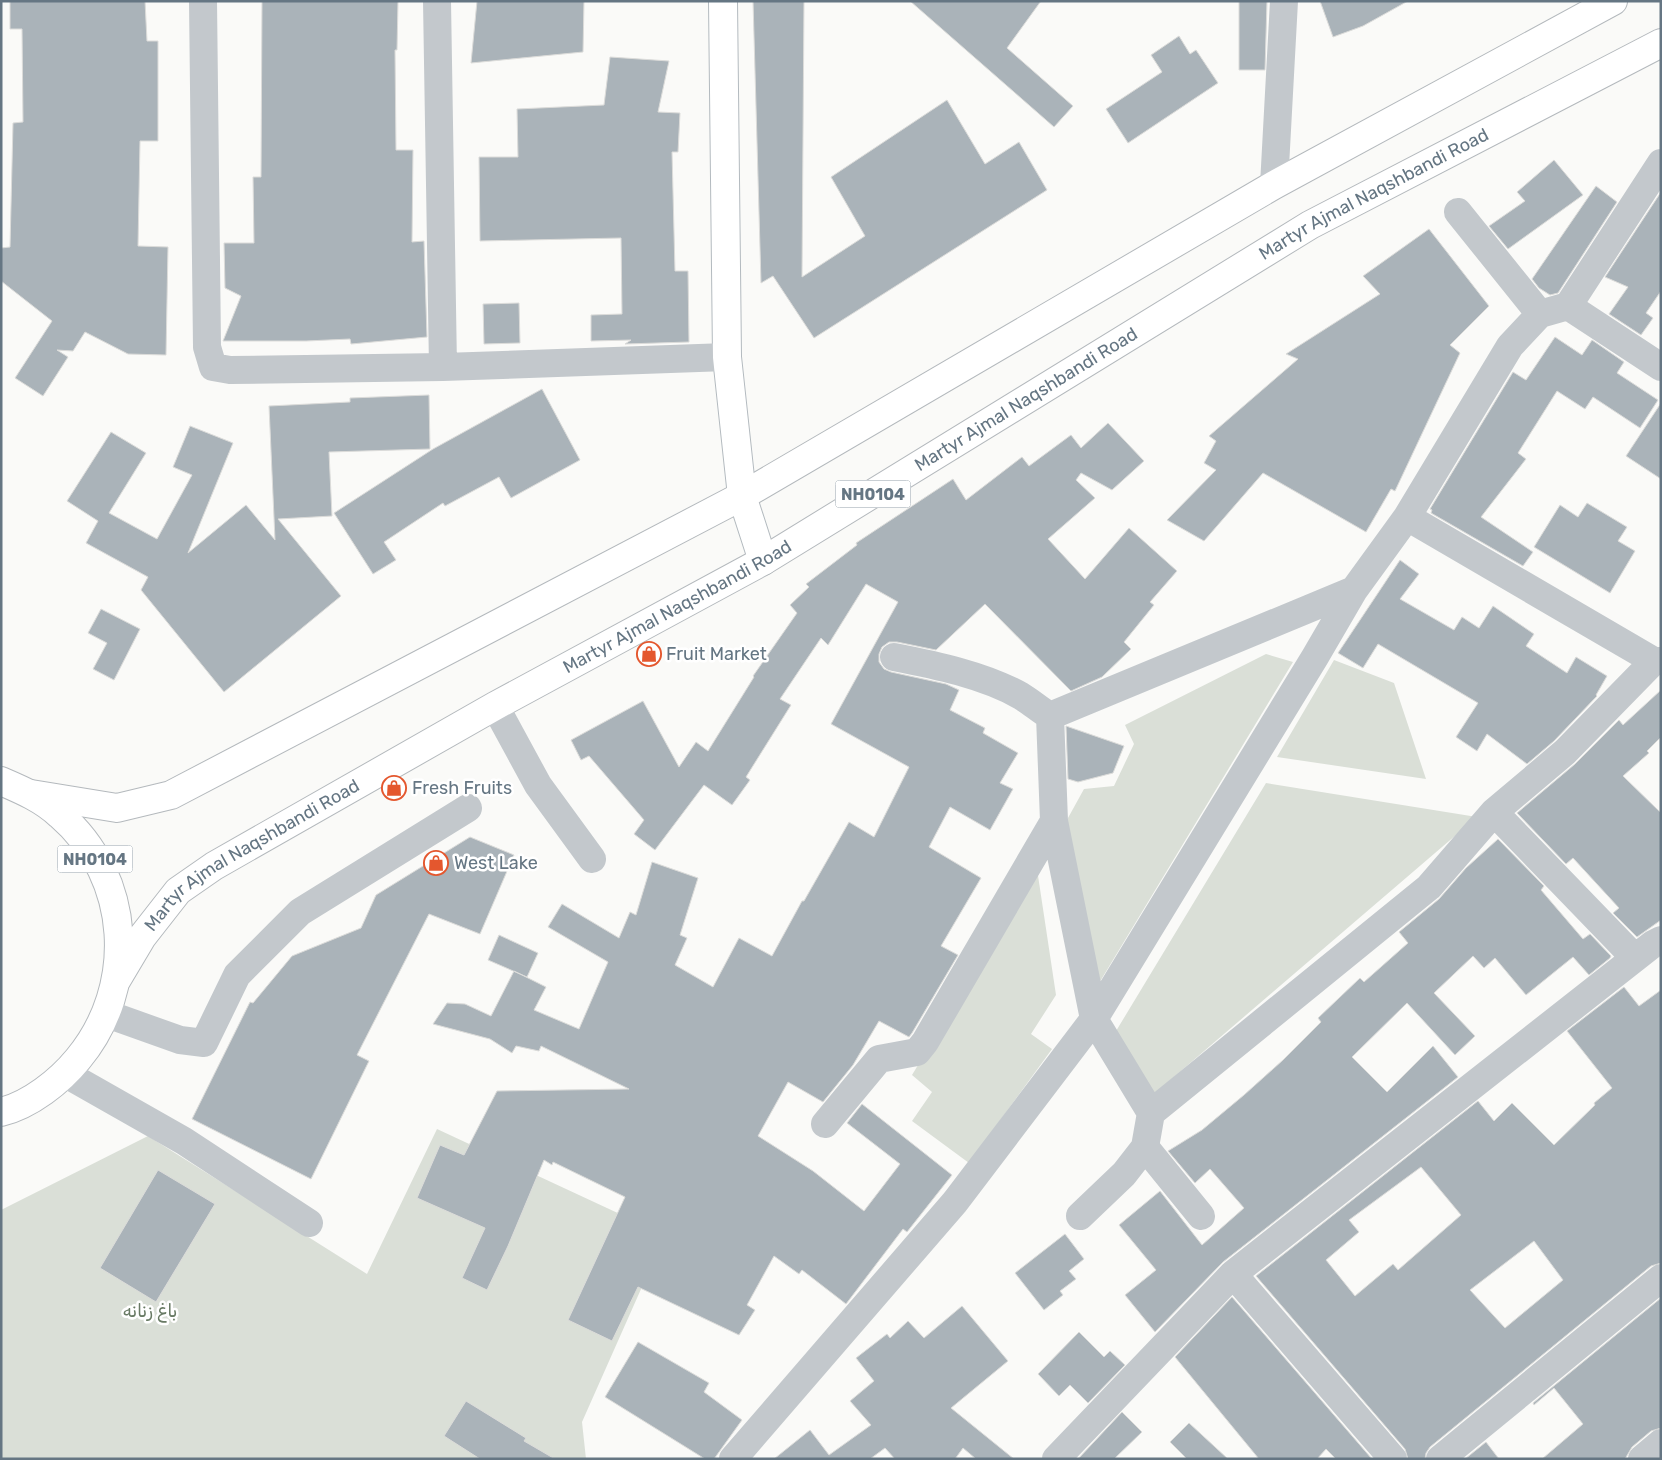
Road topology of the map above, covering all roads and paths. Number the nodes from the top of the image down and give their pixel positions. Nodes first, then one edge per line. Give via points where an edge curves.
1 (203, 1) edge
2 (437, 1) edge
3 (723, 1) edge
4 (1284, 1) edge
5 (1613, 1) edge
6 (1661, 44) edge
7 (1661, 163) edge
8 (1274, 185) junction
9 (1458, 212) dead end
10 (1568, 306) junction
11 (1540, 314) junction
12 (727, 357) junction
13 (1661, 367) edge
14 (443, 368) junction
15 (742, 496) junction
16 (1407, 517) junction
17 (763, 562) junction
18 (1354, 590) junction
19 (894, 657) dead end
20 (1657, 661) edge
21 (495, 706) junction
22 (1050, 716) junction
23 (1, 781) edge
24 (31, 794) junction
25 (468, 808) dead end
26 (1494, 812) junction
27 (1054, 821) junction
28 (592, 859) dead end
29 (1652, 949) edge
30 (117, 979) junction
31 (107, 1014) junction
32 (1094, 1019) junction
33 (66, 1074) junction
34 (1, 1112) edge
35 (1151, 1113) junction
36 (825, 1124) dead end
37 (1145, 1147) junction
38 (1080, 1216) dead end
39 (1201, 1216) dead end
40 (309, 1223) dead end
41 (1233, 1274) junction
42 (1661, 1278) edge
43 (1661, 1443) edge
44 (733, 1459) edge
45 (1056, 1459) edge
46 (1394, 1459) edge
47 (1440, 1459) edge
48 (1642, 1459) edge

1 - 14 street via 206,347 213,367 230,370
2 - 14 street
3 - 12 main road
4 - 8 street
5 - 8 main road, NH0104
6 - 17 main road, Martyr Ajmal Naqshbandi Road / NH0104 via 1310,225
7 - 10 street
8 - 15 main road, NH0104
9 - 11 street
10 - 11 street
10 - 13 street
11 - 16 street via 1510,346
12 - 14 street
12 - 15 main road
15 - 17 main road
15 - 24 main road, NH0104 via 171,795 117,808
16 - 18 street
16 - 20 street
17 - 21 main road, Martyr Ajmal Naqshbandi Road / NH0104
18 - 22 street
18 - 32 street
19 - 22 street via 974,677 1020,696
20 - 26 street via 1565,752
21 - 28 street via 538,785
21 - 30 main road, Martyr Ajmal Naqshbandi Road / NH0104 via 214,866 178,891 142,937
22 - 27 street
23 - 24 main road, NH0104
24 - 30 main road, NH0104 via 61,815 85,842 104,873 116,907 120,943
25 - 31 street via 300,912 237,975 204,1043 180,1040
26 - 29 street
26 - 35 street via 1429,887
27 - 32 street
27 - 36 street via 925,1042 916,1052 879,1059
29 - 41 street
30 - 31 main road, NH0104
31 - 33 main road, NH0104 via 89,1046
32 - 35 street
32 - 44 street via 955,1202
33 - 34 main road, NH0104 via 37,1096
33 - 40 street via 184,1141
35 - 37 street
37 - 38 street via 1124,1174
37 - 39 street
41 - 45 street
41 - 46 street
42 - 47 street
43 - 48 street

